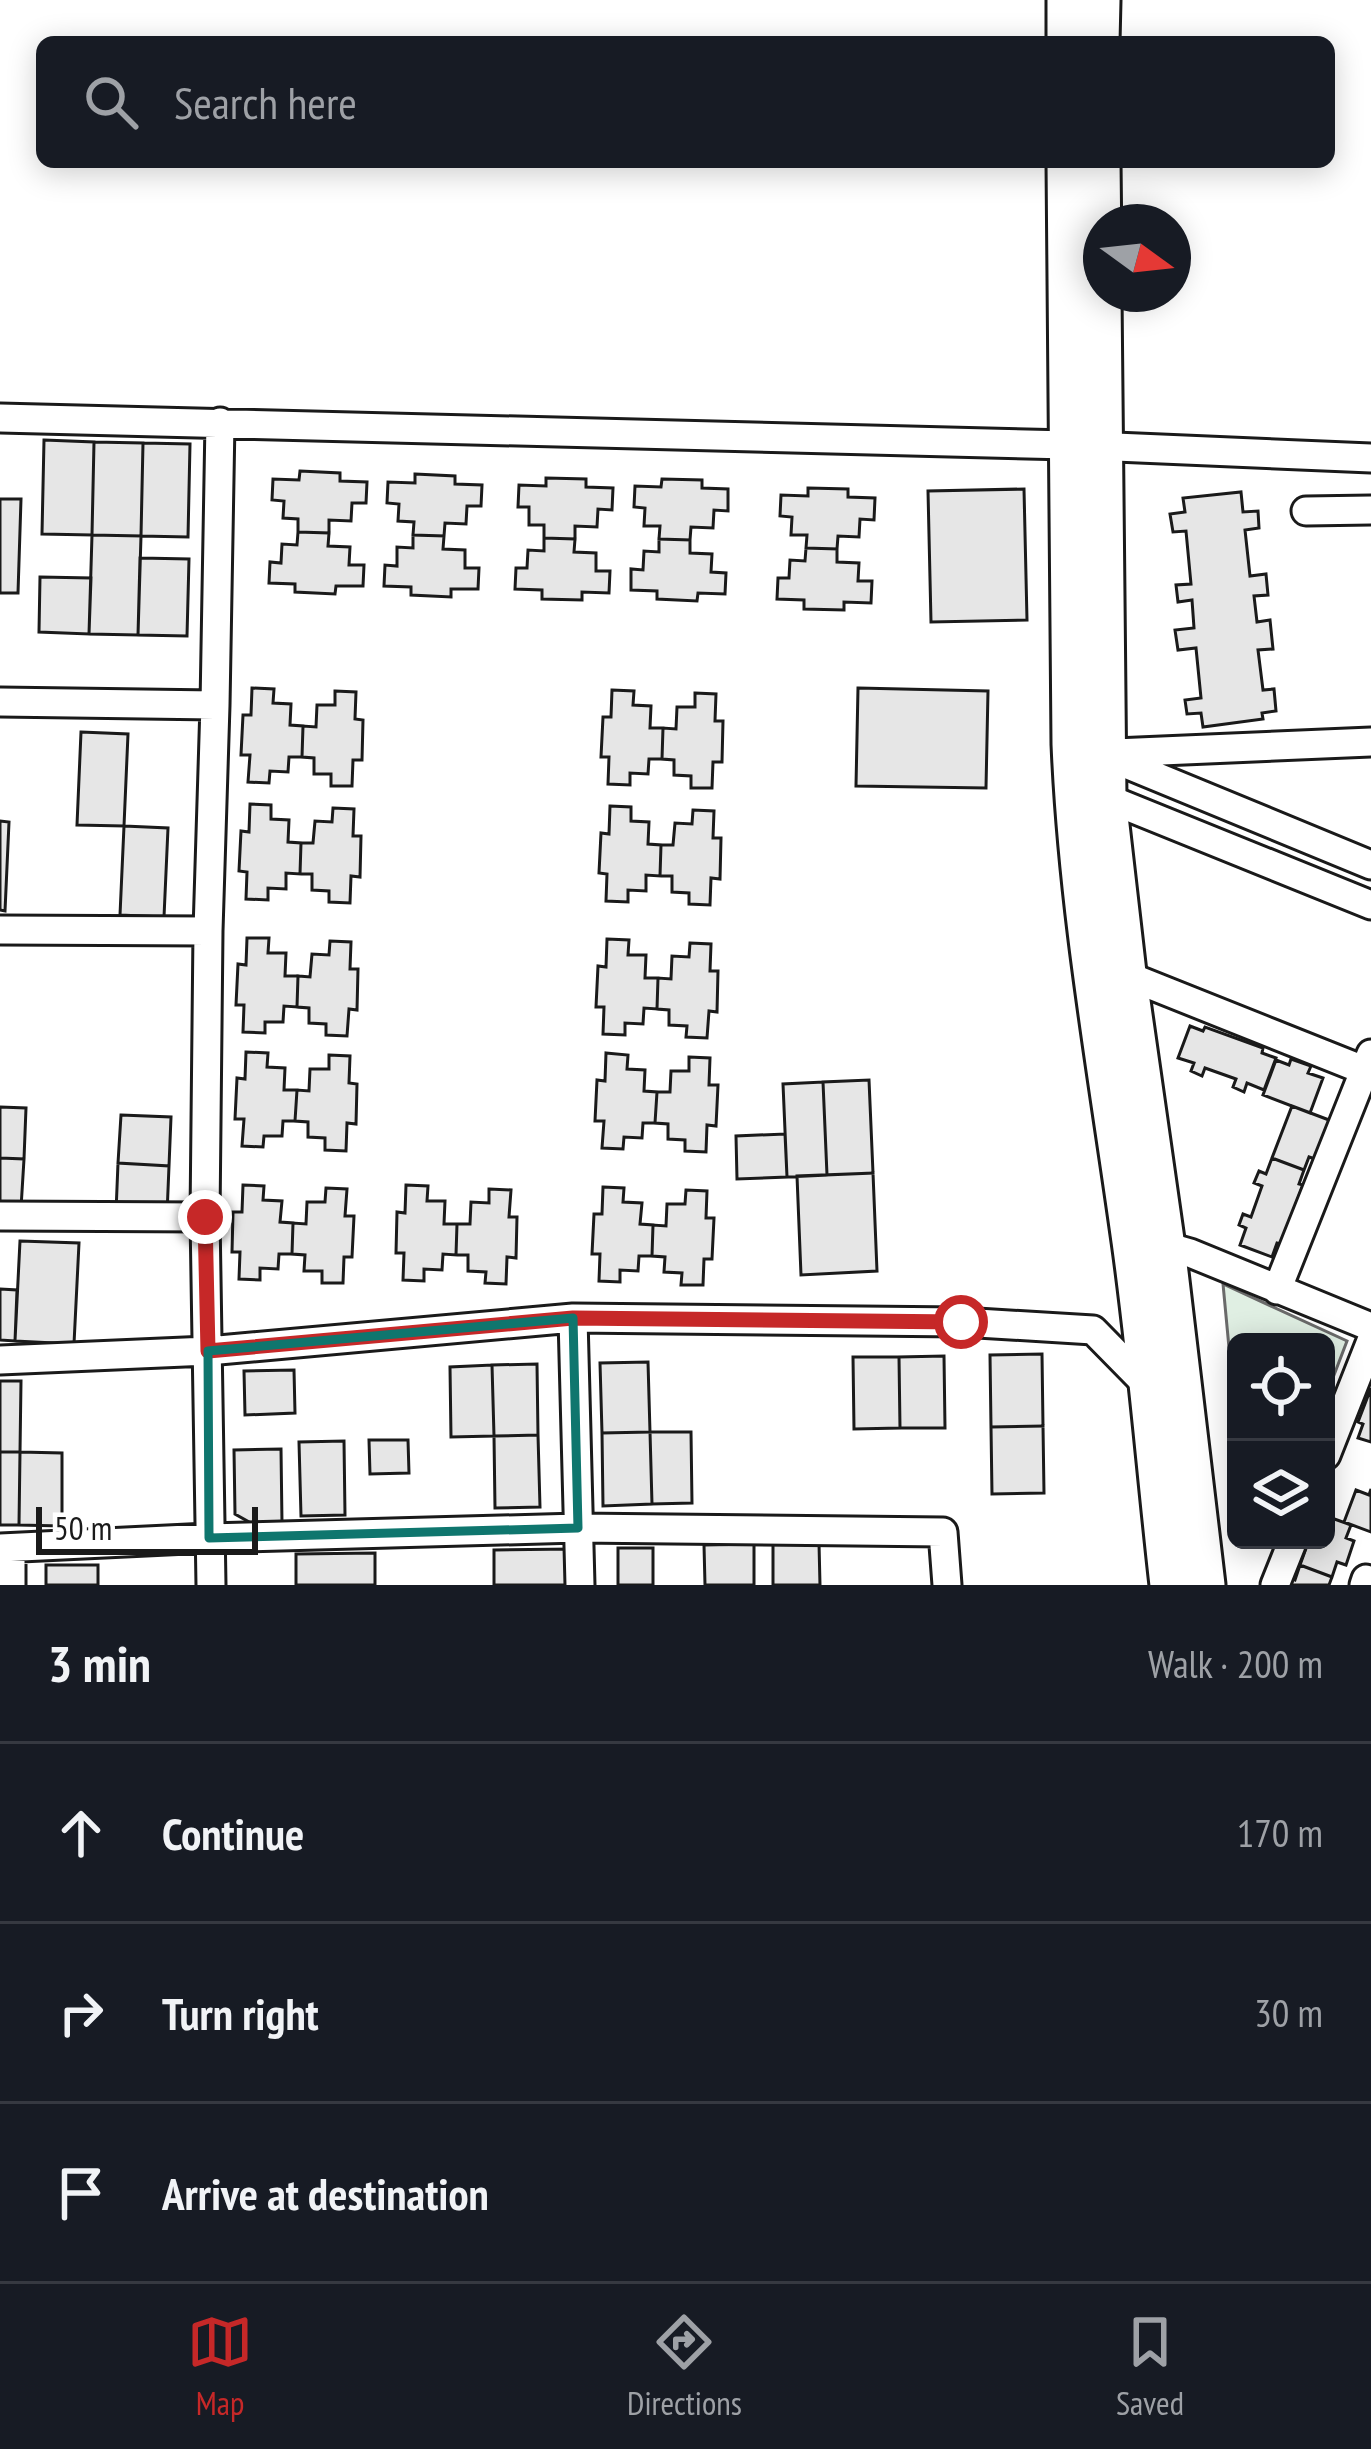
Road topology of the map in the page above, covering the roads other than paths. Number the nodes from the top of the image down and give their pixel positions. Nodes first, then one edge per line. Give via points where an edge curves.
1 (1067, 0) edge
2 (1100, 0) edge
3 (1067, 36) edge
4 (1100, 36) edge
5 (1067, 168) edge
6 (1100, 168) edge
7 (1100, 204) edge
8 (1099, 312) edge
9 (0, 418) edge
10 (220, 422) junction
11 (1086, 446) junction
12 (1371, 458) edge
13 (1371, 510) edge
14 (1306, 511) dead end
15 (0, 702) edge
16 (214, 704) junction
17 (1371, 742) edge
18 (1088, 748) junction
19 (1090, 792) junction
20 (1371, 865) edge
21 (1371, 905) edge
22 (0, 930) edge
23 (208, 931) junction
24 (1109, 968) junction
25 (1369, 1066) edge
26 (0, 1216) edge
27 (205, 1217) junction
28 (1149, 1247) junction
29 (1277, 1290) junction
30 (573, 1318) junction
31 (1371, 1327) edge
32 (1371, 1341) edge
33 (208, 1351) junction
34 (0, 1360) edge
35 (1148, 1386) junction
36 (1332, 1441) edge
37 (578, 1528) junction
38 (209, 1538) junction
39 (6, 1548) edge
40 (1289, 1549) edge
41 (11, 1585) edge
42 (212, 1585) edge
43 (580, 1585) edge
44 (947, 1585) edge
45 (1170, 1585) edge
46 (1204, 1585) edge
47 (1275, 1585) edge

1 - 3 street
2 - 4 street
5 - 11 street
6 - 7 street
8 - 11 street
9 - 10 street
10 - 11 street
10 - 16 street
11 - 12 street
11 - 18 street
13 - 14 street
15 - 16 street
16 - 23 street
17 - 18 street
18 - 19 street
18 - 20 street
19 - 21 street
19 - 24 street
22 - 23 street
23 - 27 street
24 - 25 street
24 - 28 street
25 - 29 street
26 - 27 street
27 - 33 street
28 - 29 street via 1190,1253
28 - 35 street
28 - 46 street
29 - 31 street
30 - 33 street
30 - 35 street via 1093,1330
30 - 37 street
32 - 36 street
33 - 34 street
33 - 38 street
35 - 45 street
37 - 38 street
37 - 43 street
37 - 44 street via 944,1532
38 - 39 street
38 - 42 street
39 - 41 street
40 - 47 street

